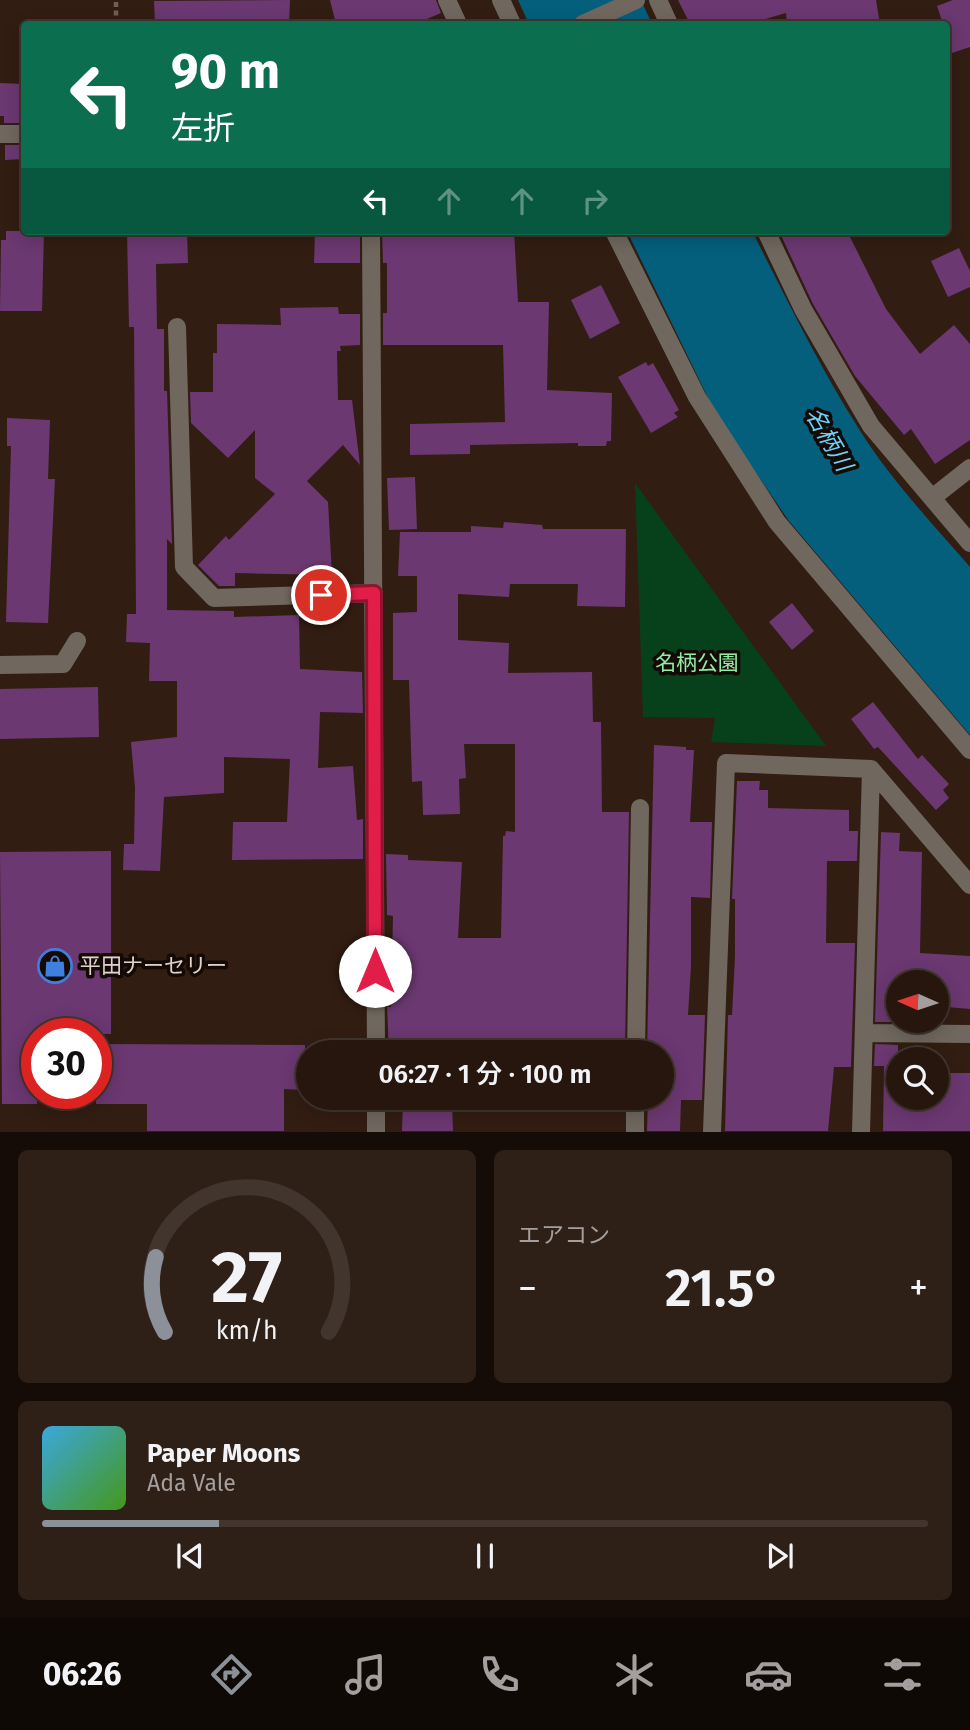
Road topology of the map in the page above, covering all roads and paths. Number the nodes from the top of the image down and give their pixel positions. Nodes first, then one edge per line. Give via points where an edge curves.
1 (116, 0) edge
2 (447, 0) edge
3 (501, 0) edge
4 (636, 0) edge
5 (658, 0) edge
6 (116, 21) edge
7 (457, 21) edge
8 (511, 21) edge
9 (590, 21) edge
10 (668, 21) edge
11 (0, 134) edge
12 (21, 134) edge
13 (371, 235) edge
14 (616, 235) edge
15 (768, 235) edge
16 (177, 327) dead end
17 (970, 467) edge
18 (932, 498) junction
19 (970, 543) edge
20 (374, 593) junction
21 (76, 641) dead end
22 (0, 665) edge
23 (970, 750) edge
24 (871, 769) junction
25 (640, 808) dead end
26 (970, 885) edge
27 (865, 1033) junction
28 (970, 1034) edge
29 (376, 1040) edge
30 (636, 1040) edge
31 (376, 1110) edge
32 (635, 1110) edge
33 (376, 1132) edge
34 (635, 1132) edge
35 (712, 1132) edge
36 (861, 1132) edge

1 - 6 path
2 - 7 street
3 - 8 street
4 - 9 street
5 - 10 street
11 - 12 street
13 - 20 street
14 - 23 street via 697,397 777,522
15 - 18 street via 803,309 871,426
16 - 20 street via 184,567 214,598
17 - 18 street
18 - 19 street
20 - 29 street
21 - 22 street via 64,664
24 - 26 street
24 - 27 street
24 - 35 street via 726,763
25 - 30 street
27 - 28 street
27 - 36 street
31 - 33 street
32 - 34 street

